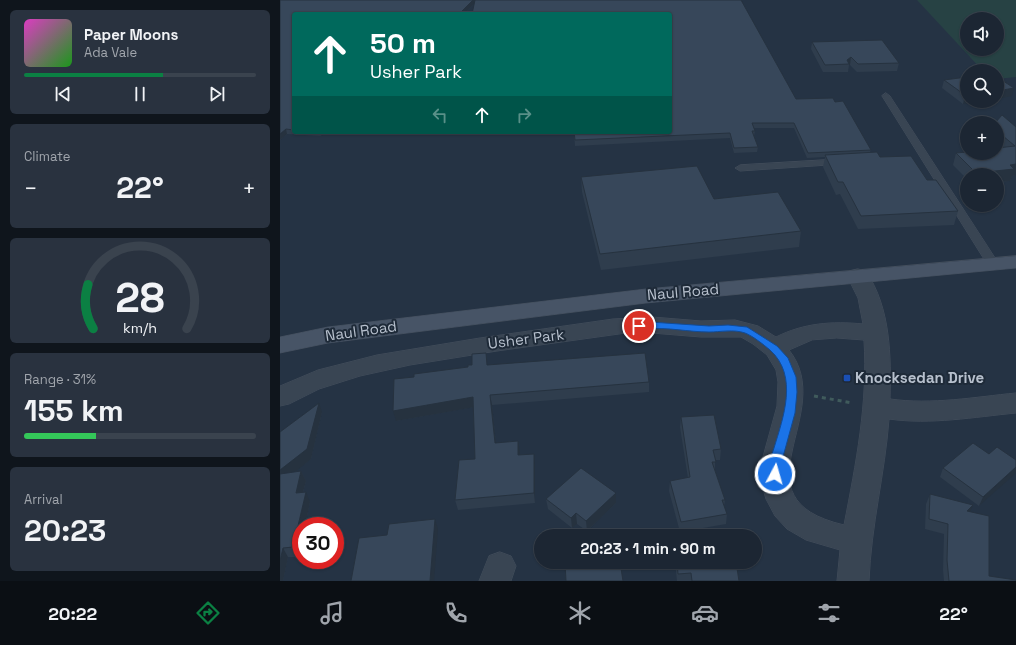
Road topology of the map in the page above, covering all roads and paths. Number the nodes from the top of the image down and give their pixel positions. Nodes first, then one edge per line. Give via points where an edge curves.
1 (886, 96) dead end
2 (847, 162) edge
3 (916, 162) edge
4 (930, 165) junction
5 (740, 168) dead end
6 (1016, 262) edge
7 (993, 264) junction
8 (858, 276) junction
9 (875, 333) junction
10 (280, 346) edge
11 (774, 348) junction
12 (792, 392) junction
13 (280, 397) edge
14 (1016, 403) edge
15 (876, 407) junction
16 (856, 541) junction
17 (853, 581) edge

1 - 4 lane
2 - 5 lane
3 - 4 lane
4 - 7 lane
6 - 7 main road, Naul Road
7 - 8 main road, Naul Road
8 - 9 street via 874,316
8 - 10 main road, Naul Road via 639,297 328,335
9 - 11 street via 820,331 800,335
9 - 15 street via 879,369
11 - 12 street, Usher Park via 785,360
11 - 13 street, Usher Park via 747,330 650,325 615,328 472,346 383,362 318,379
12 - 15 path
12 - 16 street, Usher Park via 790,413 775,464 776,484 781,500 791,514 805,525
14 - 15 street via 932,412
15 - 16 street via 871,460
16 - 17 street

